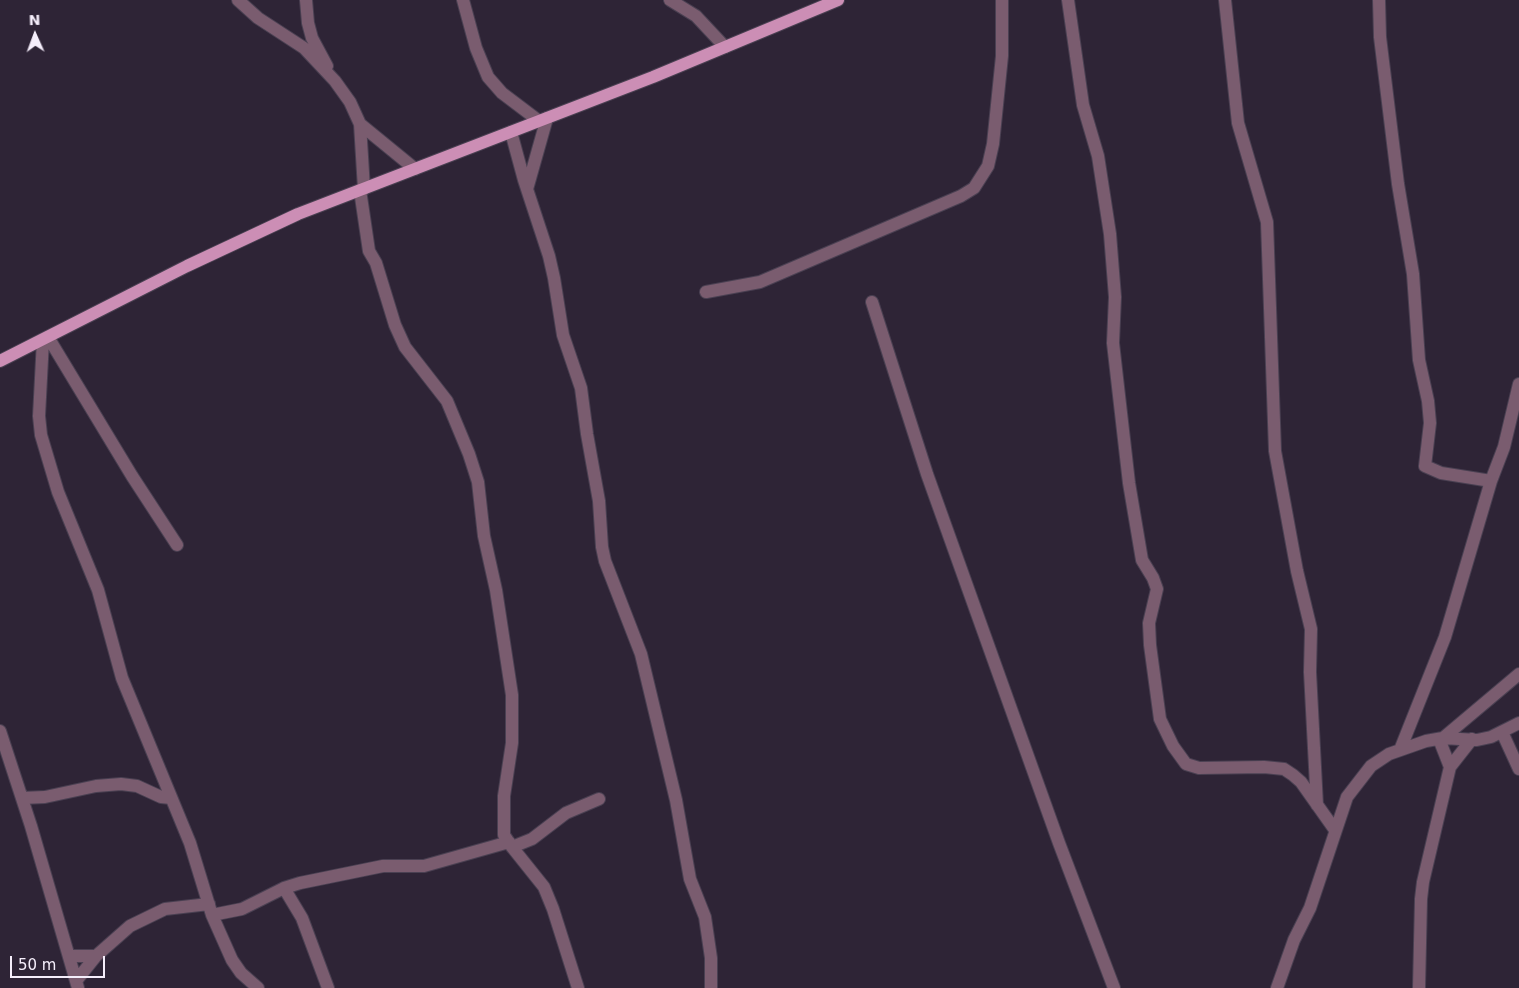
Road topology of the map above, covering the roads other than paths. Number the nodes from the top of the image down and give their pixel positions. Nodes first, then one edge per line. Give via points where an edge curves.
1 (238, 0) edge
2 (306, 0) edge
3 (463, 0) edge
4 (670, 0) edge
5 (838, 0) edge
6 (1002, 0) edge
7 (1068, 0) edge
8 (1225, 0) edge
9 (1379, 0) edge
10 (726, 47) junction
11 (335, 81) junction
12 (543, 119) junction
13 (360, 124) junction
14 (511, 132) junction
15 (415, 169) junction
16 (362, 189) junction
17 (527, 189) junction
18 (706, 292) dead end
19 (872, 302) dead end
20 (46, 338) junction
21 (0, 361) edge
22 (1519, 384) edge
23 (1491, 480) junction
24 (177, 545) dead end
25 (1519, 674) edge
26 (1519, 723) edge
27 (1459, 724) junction
28 (0, 731) edge
29 (1502, 732) junction
30 (1457, 738) junction
31 (1441, 739) junction
32 (1472, 739) junction
33 (1400, 750) junction
34 (1450, 767) junction
35 (1519, 769) edge
36 (22, 798) junction
37 (171, 798) junction
38 (599, 799) dead end
39 (1317, 805) junction
40 (1335, 830) junction
41 (510, 844) junction
42 (284, 888) junction
43 (211, 909) junction
44 (68, 956) junction
45 (96, 956) junction
46 (77, 984) edge
47 (1278, 984) edge
48 (258, 988) edge
49 (328, 988) edge
50 (578, 988) edge
51 (710, 988) edge
52 (1114, 988) edge
53 (1269, 988) edge
54 (1419, 988) edge

1 - 11 street via 258,18 304,48
2 - 11 street via 312,38
3 - 12 street via 488,77 502,93
4 - 10 street via 696,16
5 - 10 main road
6 - 18 street via 1002,56 993,144 988,166 974,188 953,200 768,278
7 - 39 street via 1082,104 1098,156 1109,225 1115,297 1113,344 1129,484 1142,560 1157,589 1150,623 1150,644 1160,719 1186,764 1198,768 1264,767 1284,770 1301,782
8 - 39 street via 1238,123 1267,222 1275,451 1311,630
9 - 23 street via 1380,37 1392,135 1413,274 1419,360 1428,401 1430,423 1425,466 1441,474
10 - 12 main road
11 - 13 street
12 - 14 main road
12 - 17 street
13 - 15 street
13 - 16 street
14 - 15 main road
14 - 17 street
15 - 16 main road
16 - 20 main road via 298,214 187,266
16 - 41 street via 369,252 376,263 395,326 405,347 447,401 478,482 484,536 512,695 512,743 503,822 504,835
17 - 51 street via 549,256 563,335 581,388 605,561 641,654 676,800 690,879 705,917 711,958
19 - 52 street via 927,474
20 - 21 main road
20 - 24 street
20 - 37 street via 39,416 50,469 98,590 122,678
22 - 23 street via 1504,447
23 - 33 street via 1445,637
25 - 27 street
26 - 29 street
27 - 30 street
27 - 31 street
28 - 36 street
29 - 32 street
29 - 35 street
30 - 31 street
30 - 32 street
31 - 33 street via 1426,740
31 - 34 street
32 - 34 street
33 - 40 street via 1371,766 1361,776 1346,796
34 - 54 street via 1420,899
36 - 37 street via 121,784
36 - 44 street
37 - 43 street
38 - 41 street via 566,813 532,839
39 - 40 street
40 - 47 street via 1310,908
41 - 42 street via 424,866 383,866
41 - 50 street via 544,887
42 - 43 street via 242,908
42 - 49 street via 302,918
43 - 45 street via 165,909 130,926
43 - 48 street via 232,960
44 - 45 street
44 - 46 street
45 - 46 street
47 - 53 street

